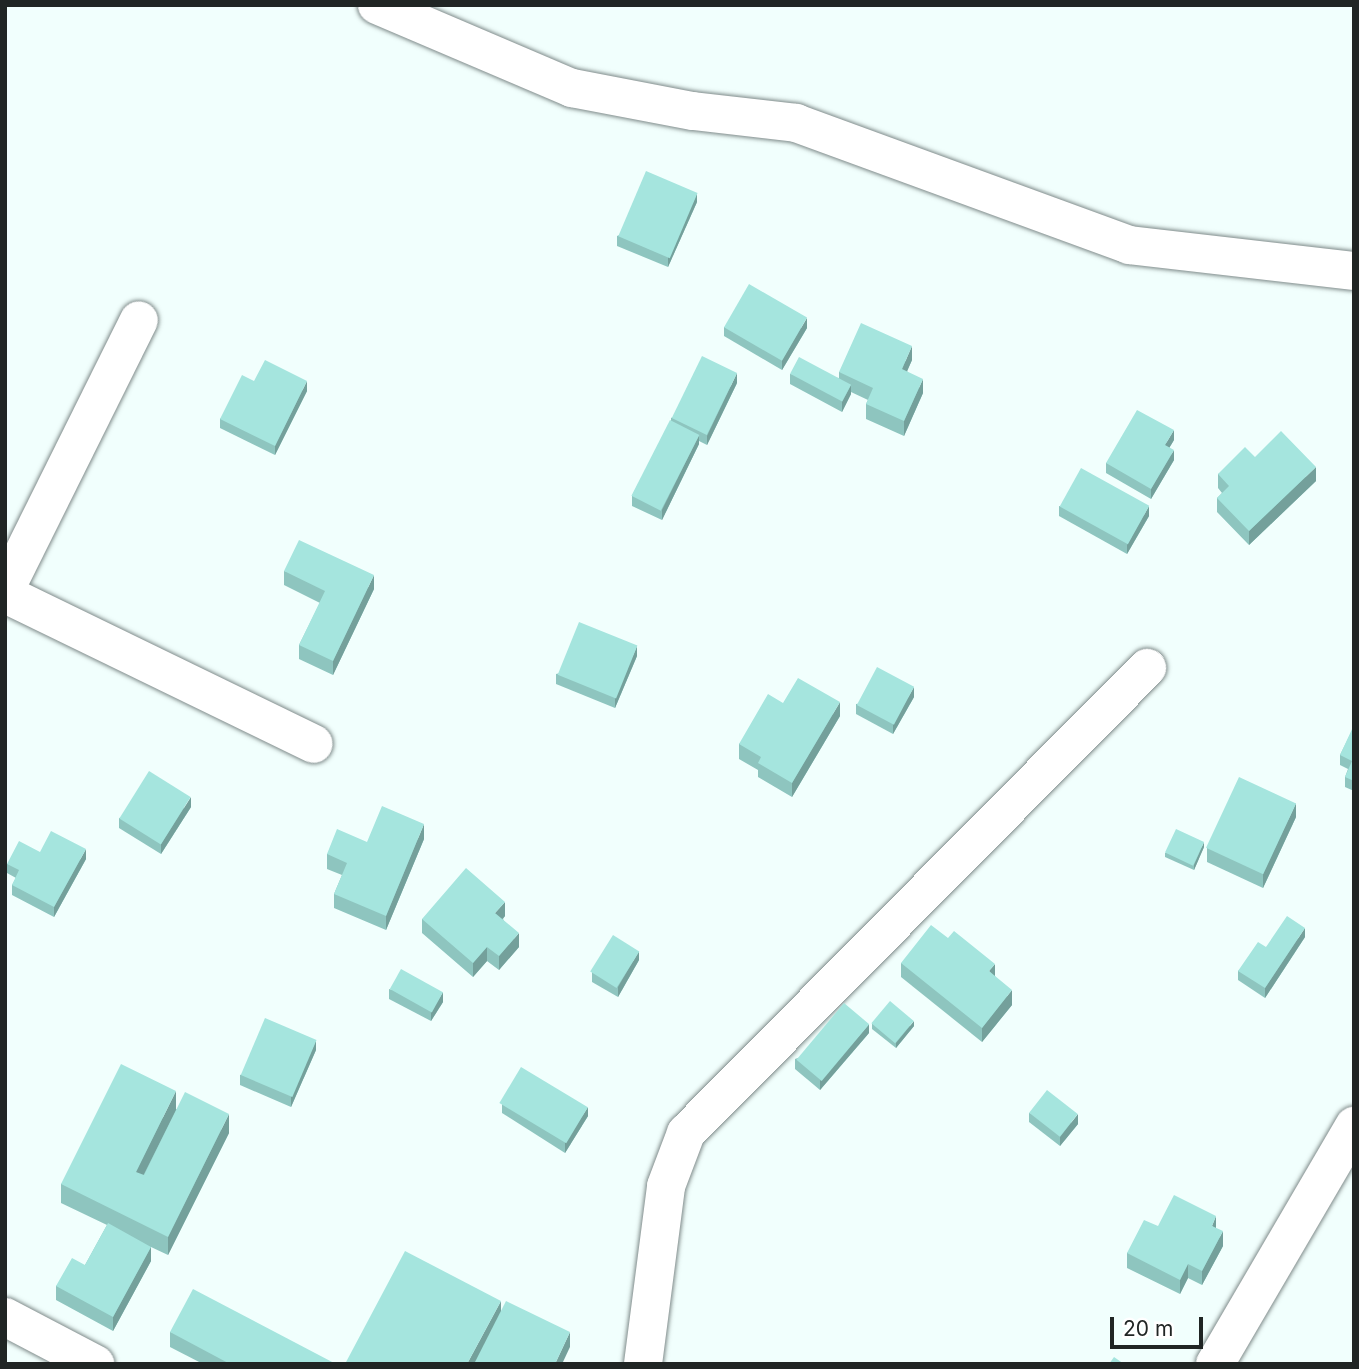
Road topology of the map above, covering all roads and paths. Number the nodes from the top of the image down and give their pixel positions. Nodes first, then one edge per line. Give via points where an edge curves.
1 (377, 5) edge
2 (1354, 271) edge
3 (139, 320) dead end
4 (5, 592) edge
5 (1147, 668) dead end
6 (314, 744) dead end
7 (1354, 1126) edge
8 (5, 1317) edge
9 (95, 1364) edge
10 (643, 1364) edge
11 (1215, 1364) edge

1 - 2 street via 572,88 807,126 1129,245
3 - 4 street
4 - 6 street
5 - 10 street via 686,1133 666,1185
7 - 11 street
8 - 9 street

